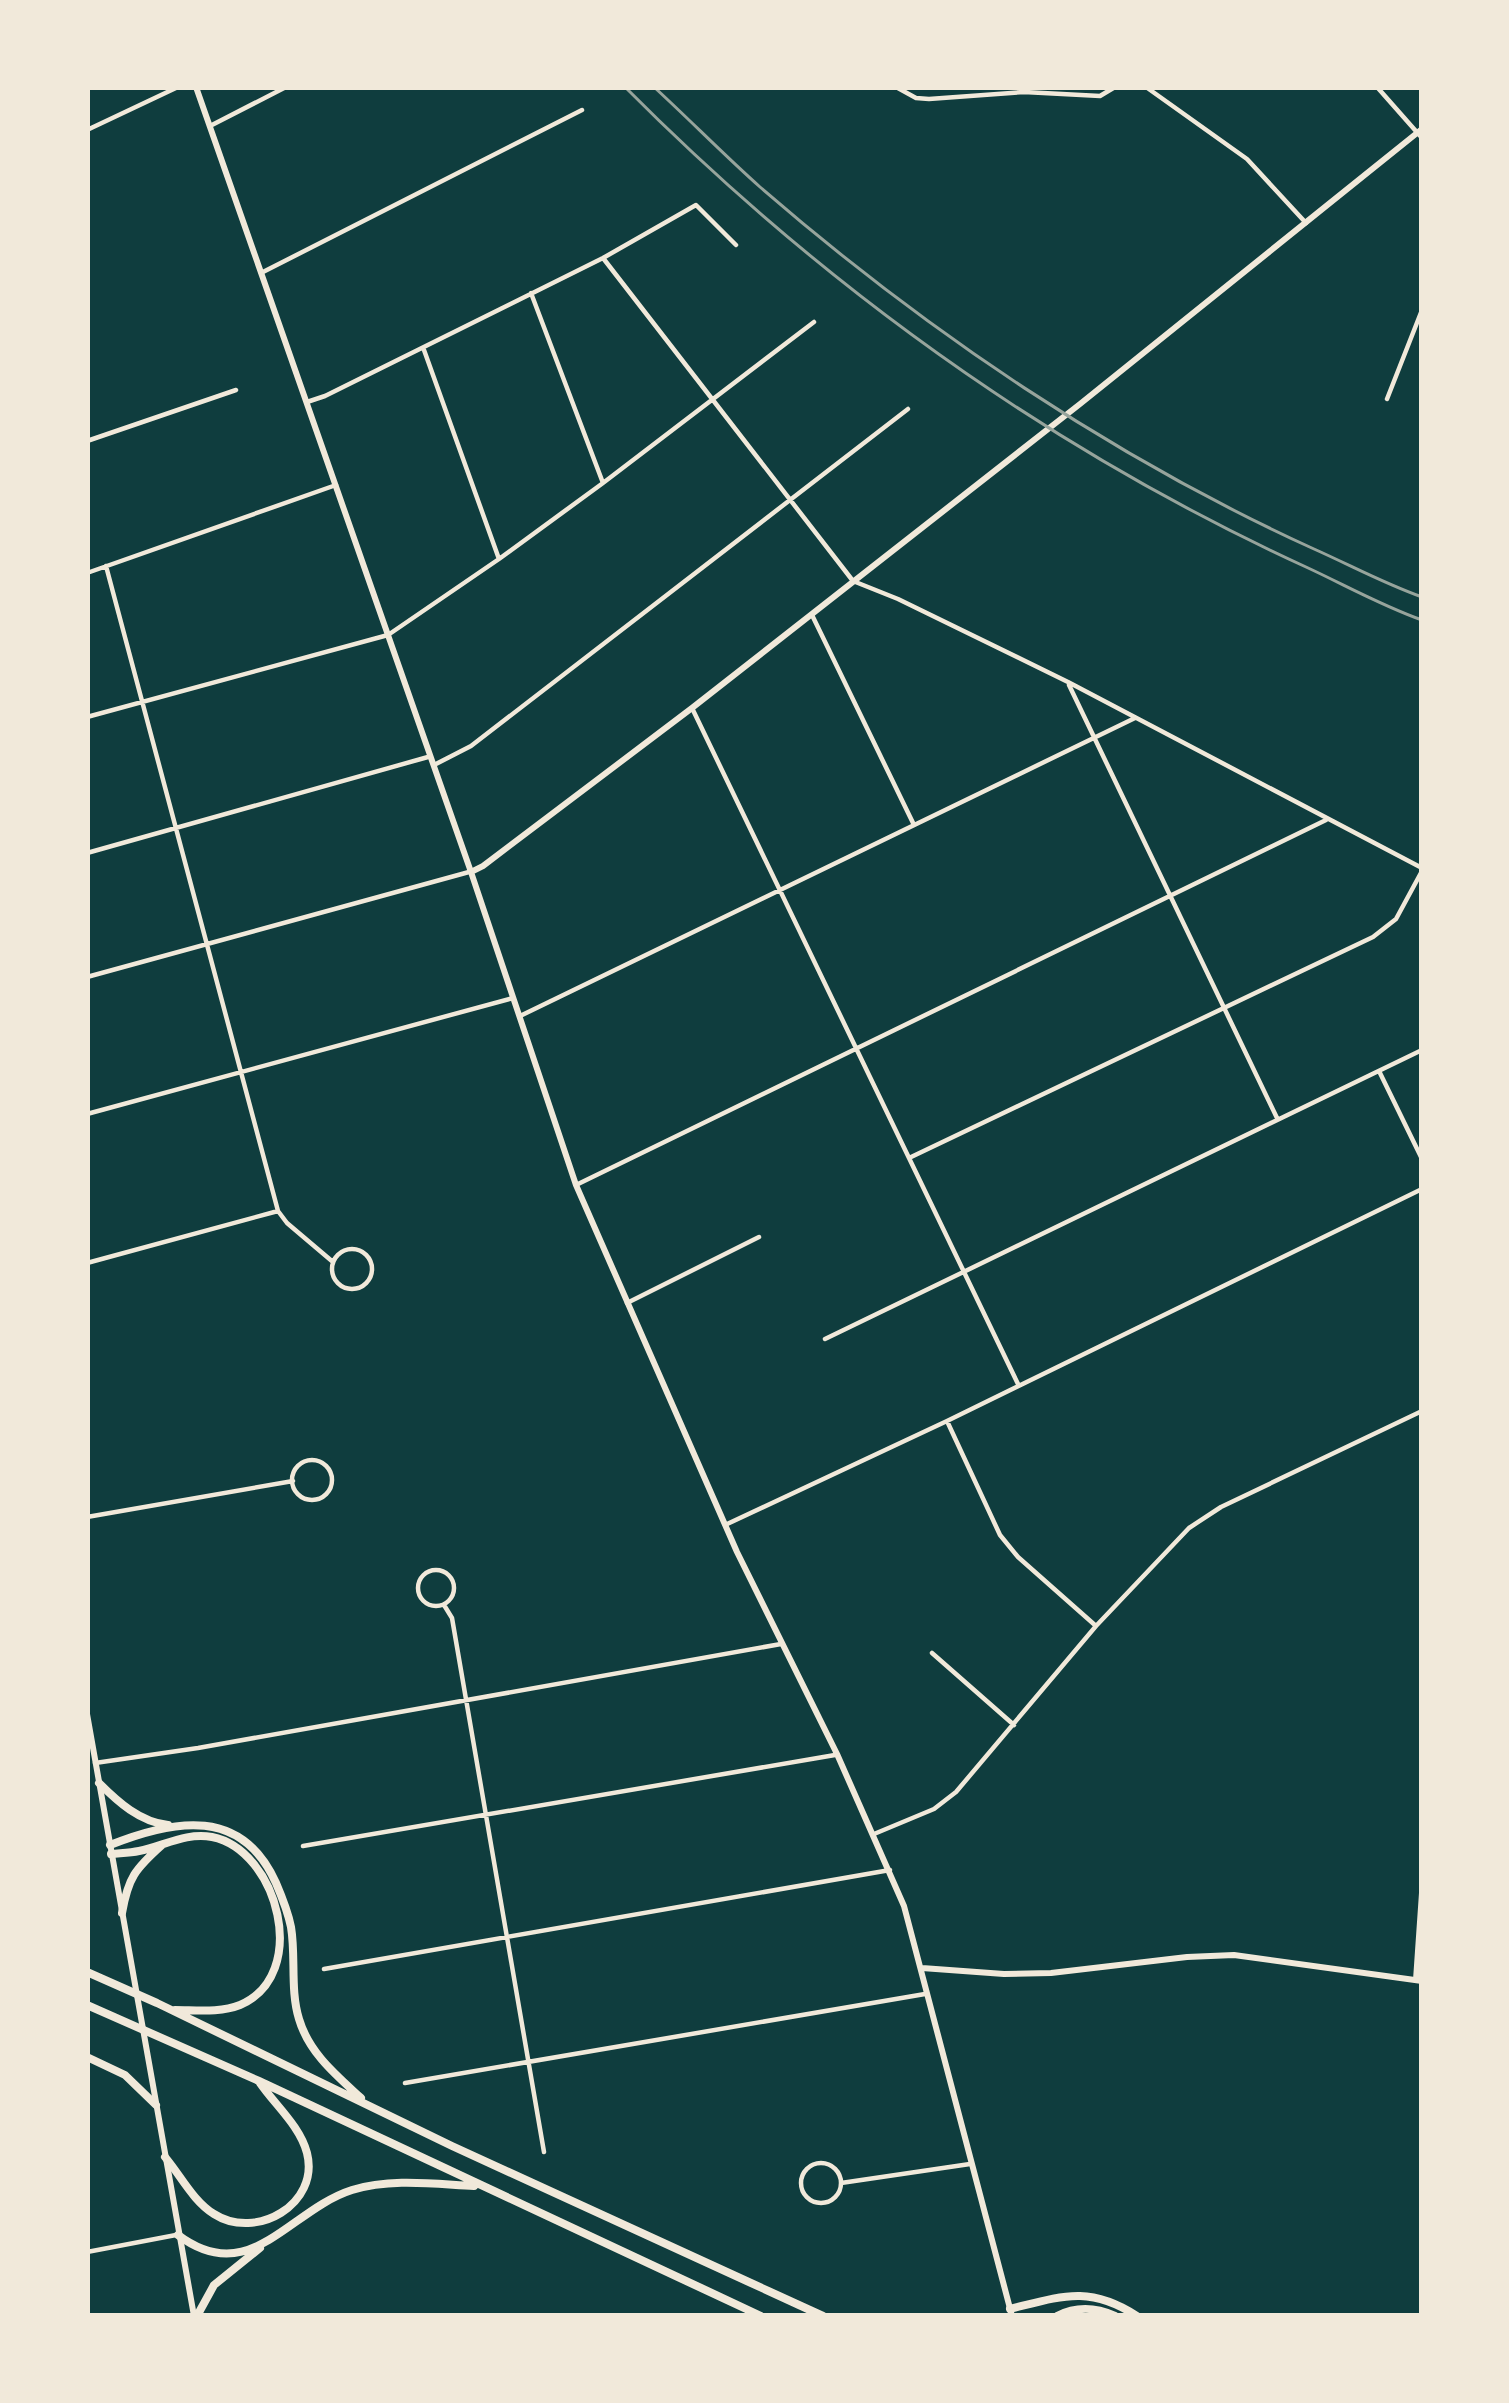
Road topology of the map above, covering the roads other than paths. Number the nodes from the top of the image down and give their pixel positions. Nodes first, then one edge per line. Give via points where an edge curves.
1 (178, 87) edge
2 (196, 87) edge
3 (286, 87) edge
4 (896, 87) edge
5 (1115, 87) edge
6 (1147, 87) edge
7 (1377, 87) edge
8 (1024, 90) edge
9 (582, 110) dead end
10 (210, 126) junction
11 (87, 130) edge
12 (1421, 134) edge
13 (1306, 224) junction
14 (736, 244) dead end
15 (603, 258) junction
16 (261, 273) junction
17 (531, 293) junction
18 (1422, 310) edge
19 (814, 322) dead end
20 (1409, 342) junction
21 (423, 347) junction
22 (1422, 347) edge
23 (236, 389) dead end
24 (713, 400) junction
25 (1387, 400) dead end
26 (307, 403) junction
27 (908, 409) dead end
28 (87, 442) edge
29 (603, 483) junction
30 (336, 485) junction
31 (789, 500) junction
32 (499, 559) junction
33 (106, 566) junction
34 (87, 573) edge
35 (853, 581) junction
36 (812, 615) junction
37 (388, 635) junction
38 (1068, 682) junction
39 (142, 701) junction
40 (692, 708) junction
41 (87, 717) edge
42 (1135, 718) junction
43 (1094, 738) junction
44 (433, 761) junction
45 (1328, 819) junction
46 (914, 825) junction
47 (176, 828) junction
48 (87, 853) edge
49 (1422, 869) edge
50 (471, 872) junction
51 (779, 890) junction
52 (1169, 896) junction
53 (207, 945) junction
54 (87, 977) edge
55 (513, 998) junction
56 (1222, 1008) junction
57 (520, 1016) junction
58 (856, 1049) junction
59 (1422, 1050) edge
60 (1378, 1071) junction
61 (242, 1072) junction
62 (87, 1114) edge
63 (1276, 1118) junction
64 (909, 1158) junction
65 (1422, 1160) edge
66 (576, 1185) junction
67 (1422, 1189) edge
68 (278, 1211) junction
69 (759, 1237) dead end
70 (87, 1262) edge
71 (333, 1262) junction
72 (964, 1270) junction
73 (627, 1303) junction
74 (825, 1339) dead end
75 (1018, 1385) junction
76 (1422, 1411) edge
77 (947, 1421) junction
78 (292, 1481) junction
79 (87, 1517) edge
80 (725, 1526) junction
81 (445, 1604) junction
82 (1096, 1626) junction
83 (781, 1644) junction
84 (932, 1653) dead end
85 (464, 1701) junction
86 (87, 1714) edge
87 (1014, 1725) junction
88 (836, 1754) junction
89 (95, 1762) junction
90 (99, 1783) junction
91 (484, 1815) junction
92 (181, 1826) junction
93 (874, 1834) junction
94 (164, 1843) junction
95 (303, 1846) dead end
96 (111, 1850) junction
97 (890, 1870) junction
98 (1422, 1893) edge
99 (122, 1913) junction
100 (506, 1938) junction
101 (922, 1968) junction
102 (324, 1969) dead end
103 (87, 1972) edge
104 (1419, 1980) edge
105 (928, 1994) junction
106 (87, 2006) edge
107 (170, 2010) junction
108 (87, 2057) edge
109 (528, 2060) junction
110 (259, 2081) junction
111 (405, 2083) dead end
112 (156, 2105) junction
113 (371, 2107) junction
114 (544, 2152) dead end
115 (165, 2157) junction
116 (970, 2164) junction
117 (841, 2183) junction
118 (481, 2186) junction
119 (178, 2235) junction
120 (260, 2248) junction
121 (87, 2252) edge
122 (1011, 2313) edge
123 (195, 2316) edge
124 (761, 2316) edge
125 (823, 2316) edge
126 (1057, 2316) edge
127 (1115, 2316) edge
128 (1137, 2316) edge

1 - 11 street
2 - 10 street
3 - 10 street
4 - 8 street via 929,99
5 - 8 street via 1100,96
6 - 13 street via 1247,159
7 - 12 street
9 - 16 street
10 - 16 street
12 - 13 street
13 - 35 street
14 - 15 street via 696,205
15 - 17 street
15 - 24 street
16 - 26 street
17 - 21 street
17 - 29 street
18 - 20 street
19 - 24 street
20 - 22 street
20 - 25 street
21 - 26 street
21 - 32 street
23 - 28 street
24 - 29 street
24 - 31 street
26 - 30 street
27 - 31 street
29 - 32 street
30 - 33 street
30 - 37 street
31 - 35 street
31 - 44 street via 471,746
32 - 37 street
33 - 34 street
33 - 39 street
35 - 36 street
35 - 38 street
36 - 40 street
36 - 46 street
37 - 39 street
37 - 44 street
38 - 42 street
38 - 43 street
39 - 41 street
39 - 47 street
40 - 50 street
40 - 51 street
42 - 43 street
42 - 45 street
43 - 46 street
43 - 52 street
44 - 47 street
44 - 50 street
45 - 49 street
45 - 52 street
46 - 51 street
47 - 48 street
47 - 53 street
49 - 56 street via 1385,929
50 - 53 street
50 - 55 street
51 - 57 street
51 - 58 street
52 - 56 street
52 - 58 street
53 - 54 street
53 - 61 street
55 - 57 street
55 - 61 street
56 - 63 street
56 - 64 street
57 - 66 street
58 - 64 street
58 - 66 street
59 - 60 street
60 - 63 street
60 - 65 street
61 - 62 street
61 - 68 street
63 - 72 street
64 - 72 street
66 - 73 street
67 - 75 street
68 - 70 street
68 - 71 street
69 - 73 street
71 - 71 street via 335,1281 346,1288 371,1274 370,1261 355,1249
72 - 74 street
72 - 75 street
73 - 80 street
75 - 77 street
76 - 82 street via 1189,1528
77 - 80 street
77 - 82 street via 1000,1535
78 - 78 street via 313,1499 327,1492 332,1477 311,1460
78 - 79 street
80 - 83 street
81 - 81 street via 453,1581 428,1572 419,1595
81 - 85 street
82 - 87 street
83 - 85 street
83 - 88 street
84 - 87 street
85 - 89 street
85 - 91 street
86 - 89 street
87 - 93 street via 956,1792
88 - 91 street
88 - 93 street
89 - 90 street
90 - 92 highway via 154,1823
90 - 96 street
91 - 95 street
91 - 100 street
92 - 96 highway
92 - 113 highway via 239,1835 270,1869 290,1923 299,2021 327,2067
93 - 97 street
94 - 96 highway
94 - 99 highway via 127,1885
94 - 107 highway via 190,1836 232,1846 256,1867 280,1924 281,1954 259,1995 236,2007
96 - 99 street
97 - 100 street
97 - 101 street
98 - 104 street
99 - 112 street
100 - 102 street
100 - 109 street
101 - 104 street via 1039,1974 1234,1955
101 - 105 street
103 - 107 highway
105 - 109 street
105 - 116 street
106 - 110 highway
107 - 113 highway
108 - 112 highway via 124,2075
109 - 111 street
109 - 114 street
110 - 115 highway via 306,2147 309,2171 288,2209 257,2222 218,2217
110 - 118 highway
112 - 115 street
113 - 125 highway
115 - 119 street
116 - 117 street
116 - 122 street
117 - 117 street via 836,2169 821,2162 801,2182 820,2203
118 - 120 highway via 384,2184 347,2192
118 - 124 highway
119 - 120 highway via 207,2251
119 - 121 street
119 - 123 street
120 - 123 highway via 214,2285
122 - 128 highway via 1084,2294
126 - 127 highway via 1085,2308

